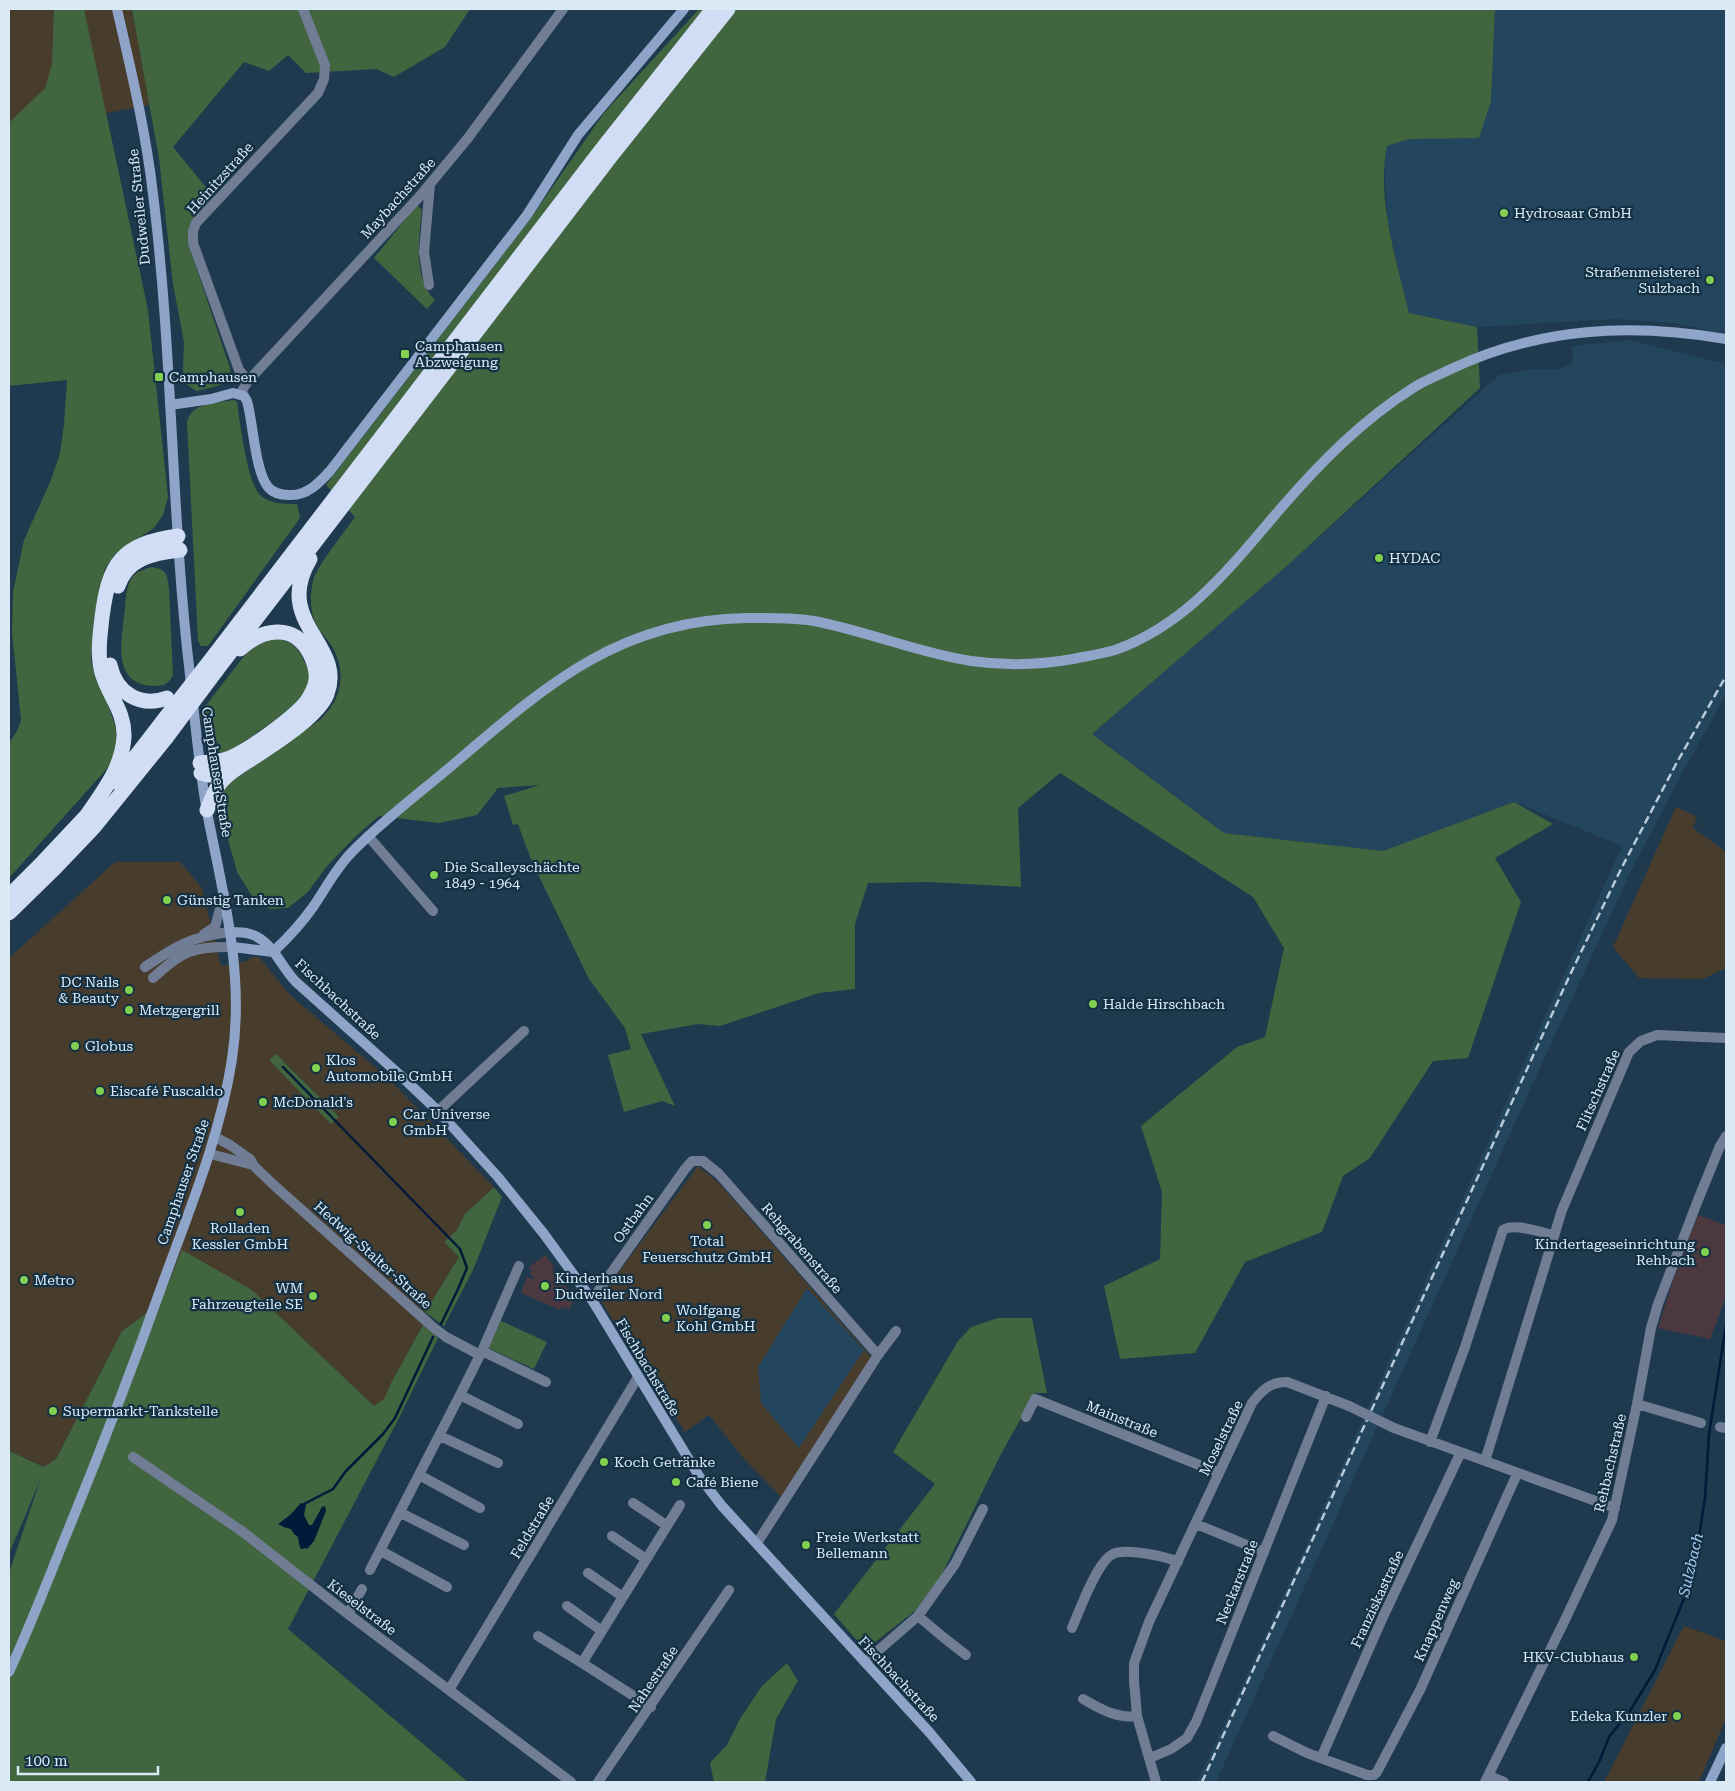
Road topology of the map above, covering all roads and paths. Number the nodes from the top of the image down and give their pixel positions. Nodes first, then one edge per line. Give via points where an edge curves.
1 (117, 9) edge
2 (303, 9) edge
3 (564, 9) edge
4 (684, 9) edge
5 (713, 9) edge
6 (728, 9) edge
7 (430, 184) junction
8 (429, 285) dead end
9 (1726, 339) edge
10 (248, 382) junction
11 (240, 394) junction
12 (170, 405) junction
13 (332, 521) junction
14 (179, 543) junction
15 (219, 648) junction
16 (216, 671) junction
17 (200, 768) junction
18 (228, 774) junction
19 (207, 810) junction
20 (85, 818) junction
21 (368, 836) junction
22 (224, 894) junction
23 (9, 896) edge
24 (433, 911) dead end
25 (9, 913) edge
26 (231, 932) junction
27 (201, 936) junction
28 (233, 947) junction
29 (273, 952) junction
30 (145, 967) dead end
31 (154, 978) dead end
32 (524, 1031) dead end
33 (1726, 1038) edge
34 (438, 1111) junction
35 (1726, 1136) edge
36 (215, 1137) junction
37 (210, 1154) junction
38 (703, 1161) joint
39 (254, 1166) junction
40 (1554, 1235) junction
41 (519, 1266) dead end
42 (592, 1300) junction
43 (896, 1331) dead end
44 (481, 1353) junction
45 (878, 1355) junction
46 (638, 1377) junction
47 (546, 1382) dead end
48 (460, 1395) junction
49 (1326, 1396) junction
50 (1637, 1404) junction
51 (1026, 1417) dead end
52 (1701, 1423) dead end
53 (518, 1424) dead end
54 (440, 1436) junction
55 (1430, 1442) junction
56 (1460, 1454) junction
57 (133, 1457) dead end
58 (1485, 1461) junction
59 (498, 1463) dead end
60 (1219, 1473) junction
61 (1517, 1474) junction
62 (419, 1475) junction
63 (633, 1503) dead end
64 (680, 1505) dead end
65 (480, 1508) dead end
66 (1616, 1508) junction
67 (983, 1509) dead end
68 (401, 1512) junction
69 (1196, 1524) junction
70 (666, 1525) junction
71 (612, 1536) dead end
72 (757, 1543) junction
73 (464, 1545) dead end
74 (382, 1551) junction
75 (1264, 1552) junction
76 (646, 1560) junction
77 (1178, 1562) junction
78 (370, 1570) dead end
79 (588, 1573) dead end
80 (447, 1587) dead end
81 (362, 1589) dead end
82 (729, 1590) dead end
83 (623, 1597) junction
84 (567, 1606) dead end
85 (348, 1614) junction
86 (918, 1616) junction
87 (1072, 1628) dead end
88 (602, 1631) junction
89 (538, 1636) dead end
90 (966, 1655) dead end
91 (582, 1662) junction
92 (865, 1662) junction
93 (9, 1672) edge
94 (449, 1690) junction
95 (1083, 1700) dead end
96 (651, 1707) junction
97 (1137, 1716) junction
98 (1273, 1736) dead end
99 (1726, 1748) edge
100 (1150, 1758) junction
101 (1321, 1758) junction
102 (1487, 1779) edge
103 (571, 1782) edge
104 (598, 1782) edge
105 (971, 1782) edge
106 (1156, 1782) edge
107 (1504, 1782) edge
108 (1710, 1782) edge

1 - 12 street, Dudweiler Straße via 149,160
2 - 10 street, Heinitzstraße via 325,65 318,93 196,223 193,231 196,252 239,370
3 - 7 street, Maybachstraße
4 - 11 street via 578,134 527,215 319,483 293,495 282,495 268,487 263,479 247,401
5 - 15 highway
6 - 13 highway via 611,156
7 - 8 street via 424,252
7 - 10 street, Maybachstraße
9 - 21 street via 1650,330 1583,331 1528,341 1480,355 1414,387 1354,433 1314,470 1216,584 1172,620 1112,651 1025,665 968,661 812,621 736,619 656,631 587,661 557,680
10 - 11 street, Maybachstraße
11 - 12 street via 233,392
12 - 14 street, Camphauser Straße
13 - 16 highway
13 - 18 highway via 304,568 298,598 303,619 322,649 329,668 330,680 324,701 316,711
14 - 15 highway, bridge via 134,562 126,569 116,590 110,630 110,665 123,691 140,701 150,702 167,698
14 - 17 street, Camphauser Straße
14 - 20 highway via 155,539 139,546 120,560 109,578 99,661 121,716 123,748 118,767
15 - 20 highway, bridge via 128,768
16 - 17 highway via 254,638 282,632 304,644 314,662 316,680 307,701 284,723 239,754
16 - 25 highway, bridge via 94,827
17 - 18 highway via 208,776
17 - 19 street, Camphauser Straße
18 - 19 highway via 213,794
19 - 22 street, Camphauser Straße
20 - 23 highway
21 - 24 street
21 - 29 street via 340,866 288,938
22 - 26 street, Camphauser Straße
22 - 27 street, Fischbachstraße via 214,927
26 - 27 street, Fischbachstraße
26 - 28 street, Camphauser Straße
26 - 29 street, Fischbachstraße via 259,937
27 - 30 street, Fischbachstraße via 174,947
28 - 29 street
28 - 31 street via 210,947 185,953
28 - 36 street, Camphauser Straße via 237,1015 233,1054
29 - 34 street, Fischbachstraße via 296,982
32 - 34 street
33 - 40 street, Flitschstraße via 1657,1035 1634,1046 1570,1186
34 - 42 street, Fischbachstraße via 504,1184
35 - 50 street, Rehbachstraße via 1658,1304
36 - 37 street, Camphauser Straße
36 - 39 street, Hedwig-Stalter-Straße via 250,1159
37 - 39 street, Hedwig-Stalter-Straße
37 - 93 street, Camphauser Straße via 76,1510
38 - 42 street, Ostbahn via 692,1161
38 - 45 street, Rehgrabenstraße via 719,1174
39 - 44 street, Hedwig-Stalter-Straße via 446,1338
40 - 55 street via 1516,1227 1503,1230
40 - 58 street, Flitschstraße
41 - 44 street
42 - 46 street, Fischbachstraße
43 - 45 street
44 - 47 street, Hedwig-Stalter-Straße
44 - 48 street
45 - 72 street
46 - 72 street, Fischbachstraße via 699,1476
46 - 94 street, Feldstraße
48 - 53 street
48 - 54 street
49 - 55 street, bridge
49 - 60 street, Moselstraße via 1287,1382 1267,1386 1252,1403
49 - 75 street, Neckarstraße
50 - 52 street
50 - 66 street, Rehbachstraße
51 - 60 street, Mainstraße via 1035,1399
54 - 59 street
54 - 62 street
55 - 56 street
56 - 58 street
56 - 101 street, Franziskastraße
57 - 85 street, Kieselstraße via 243,1532
58 - 61 street
60 - 69 street, Moselstraße
61 - 66 street
61 - 101 street, Knappenweg via 1420,1690 1374,1775
62 - 65 street
62 - 68 street
63 - 70 street
64 - 70 street
66 - 102 street, Rehbachstraße via 1605,1537
67 - 86 street via 955,1564
68 - 73 street
68 - 74 street
69 - 75 street
69 - 77 street, Moselstraße
70 - 76 street
71 - 76 street
72 - 92 street, Fischbachstraße
74 - 78 street
74 - 80 street
75 - 100 street, Neckarstraße via 1188,1738
76 - 83 street
77 - 87 street via 1137,1552 1113,1554 1093,1579
77 - 97 street, Moselstraße via 1149,1622 1134,1664
79 - 83 street
81 - 85 street
82 - 96 street, Nahestraße
83 - 88 street
84 - 88 street
85 - 94 street, Kieselstraße
86 - 90 street
86 - 92 street
88 - 91 street
89 - 91 street
91 - 96 street
92 - 105 street, Fischbachstraße
94 - 103 street, Kieselstraße
95 - 97 street via 1126,1718
96 - 104 street, Nahestraße
97 - 100 street, Moselstraße
98 - 101 street
99 - 108 street
100 - 106 street, Moselstraße
102 - 107 street

